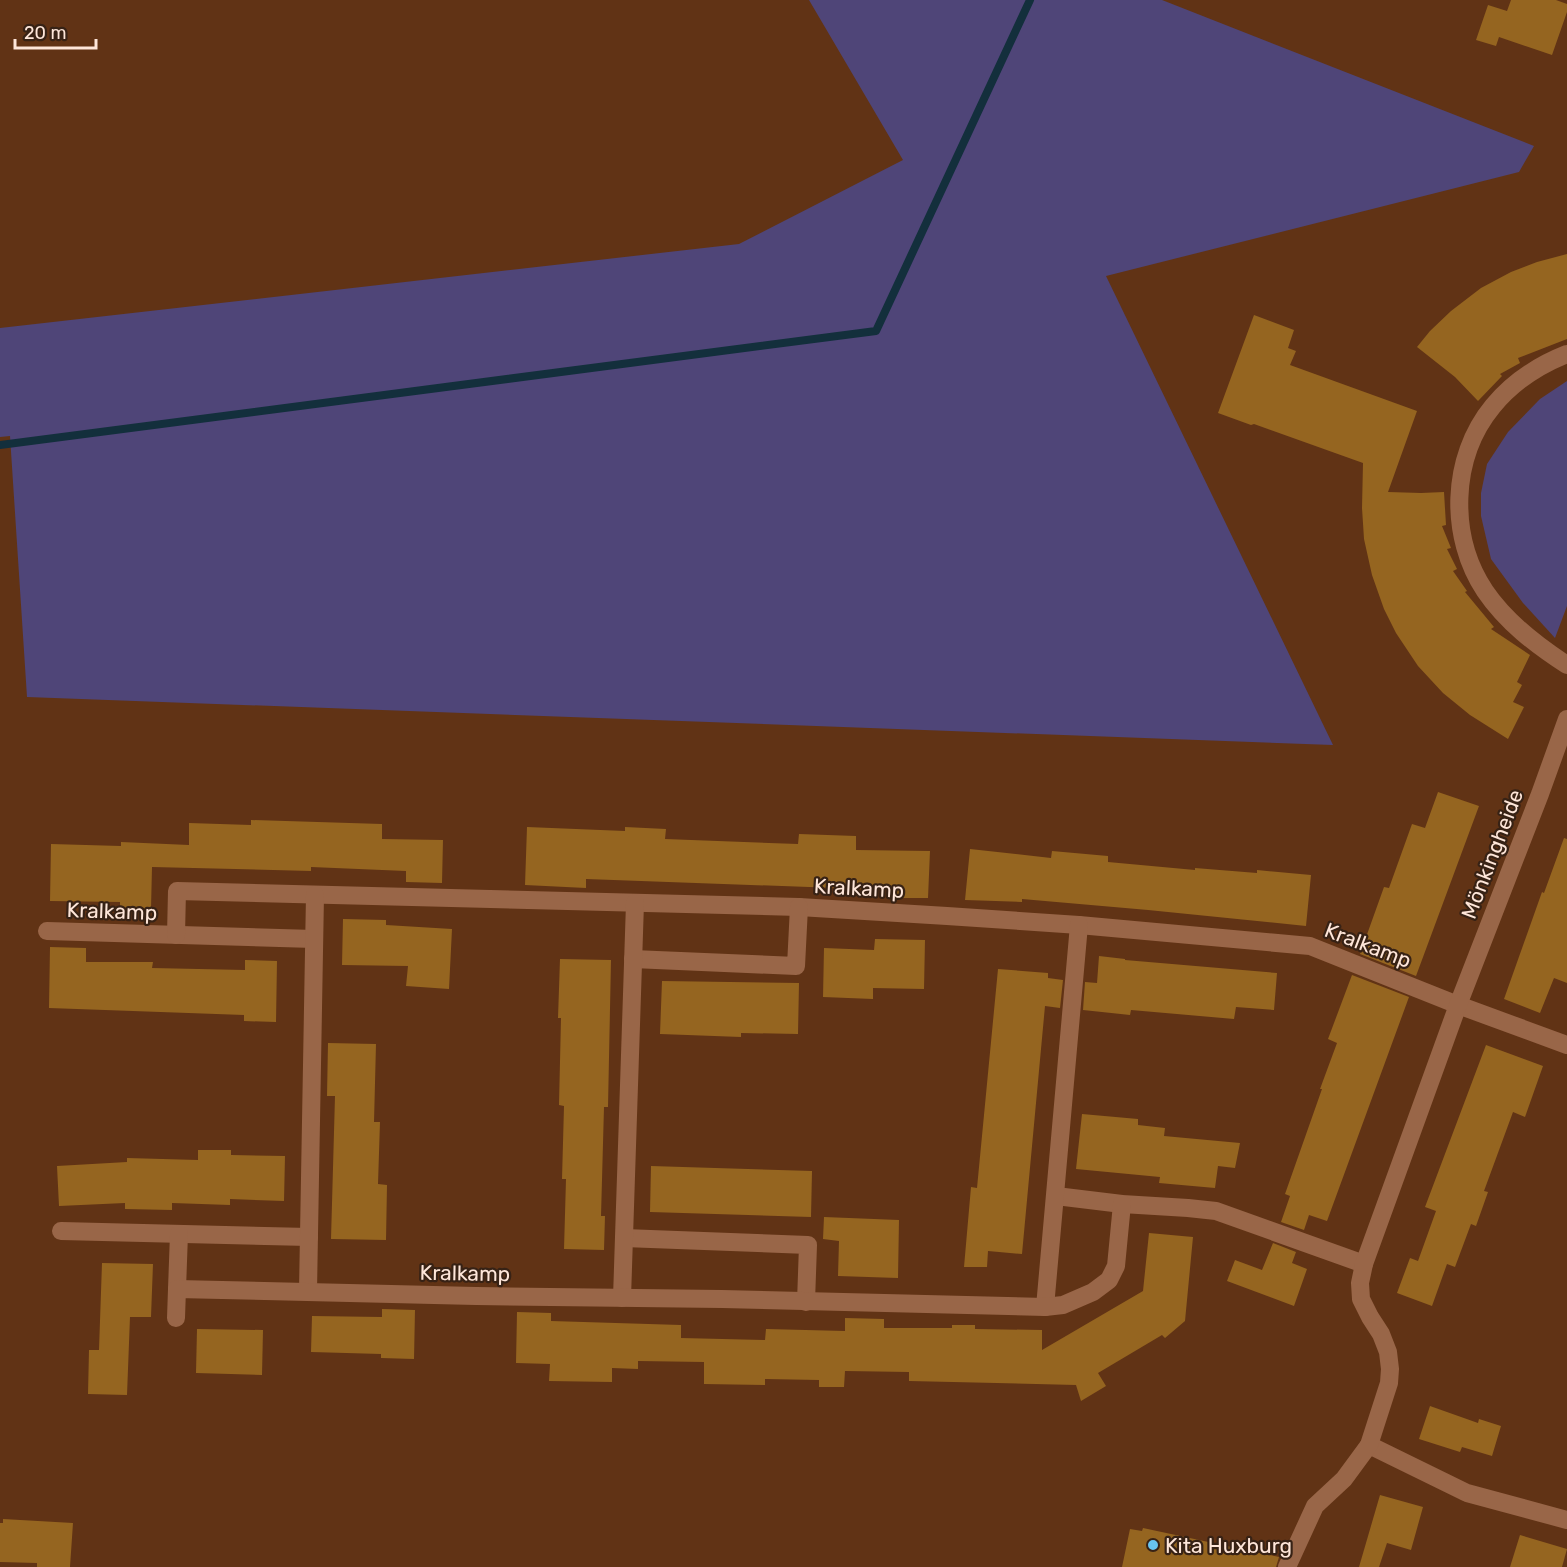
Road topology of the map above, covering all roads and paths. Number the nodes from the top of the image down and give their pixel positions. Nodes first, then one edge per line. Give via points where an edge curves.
1 (1567, 354) edge
2 (1567, 664) edge
3 (1567, 719) edge
4 (315, 895) junction
5 (635, 903) junction
6 (799, 907) junction
7 (1079, 926) junction
8 (47, 931) dead end
9 (176, 935) junction
10 (314, 939) junction
11 (633, 959) junction
12 (1458, 1005) junction
13 (1567, 1045) edge
14 (1056, 1196) junction
15 (1122, 1204) junction
16 (62, 1231) dead end
17 (180, 1234) junction
18 (309, 1237) junction
19 (624, 1238) junction
20 (1364, 1264) junction
21 (177, 1289) junction
22 (308, 1291) junction
23 (622, 1298) junction
24 (806, 1302) junction
25 (1045, 1307) junction
26 (176, 1318) dead end
27 (1369, 1445) junction
28 (1567, 1520) edge
29 (1287, 1567) edge

1 - 2 street via 1527,375 1493,406 1468,450 1459,511 1463,543 1486,592 1532,641
3 - 12 street, Mönkingheide
4 - 5 street, Kralkamp
4 - 9 street, Kralkamp via 177,891
4 - 10 street
5 - 6 street, Kralkamp
5 - 11 street
6 - 7 street, Kralkamp
6 - 11 street via 796,966
7 - 12 street, Kralkamp via 1310,946
7 - 14 street
8 - 9 street, Kralkamp
9 - 10 street, Kralkamp
10 - 18 street
11 - 19 street
12 - 13 street
12 - 20 street, Mönkingheide
14 - 15 street
14 - 25 street
15 - 20 street via 1216,1211
15 - 25 street, Kralkamp via 1116,1266 1109,1280 1063,1305
16 - 17 street
17 - 18 street
17 - 21 street
18 - 22 street
19 - 23 street
19 - 24 street via 808,1245
20 - 27 street, Mönkingheide via 1361,1299 1381,1334 1390,1369
21 - 22 street, Kralkamp
21 - 26 street
22 - 23 street, Kralkamp
23 - 24 street, Kralkamp
24 - 25 street, Kralkamp
27 - 28 street via 1467,1493
27 - 29 street, Mönkingheide via 1344,1479 1315,1506

